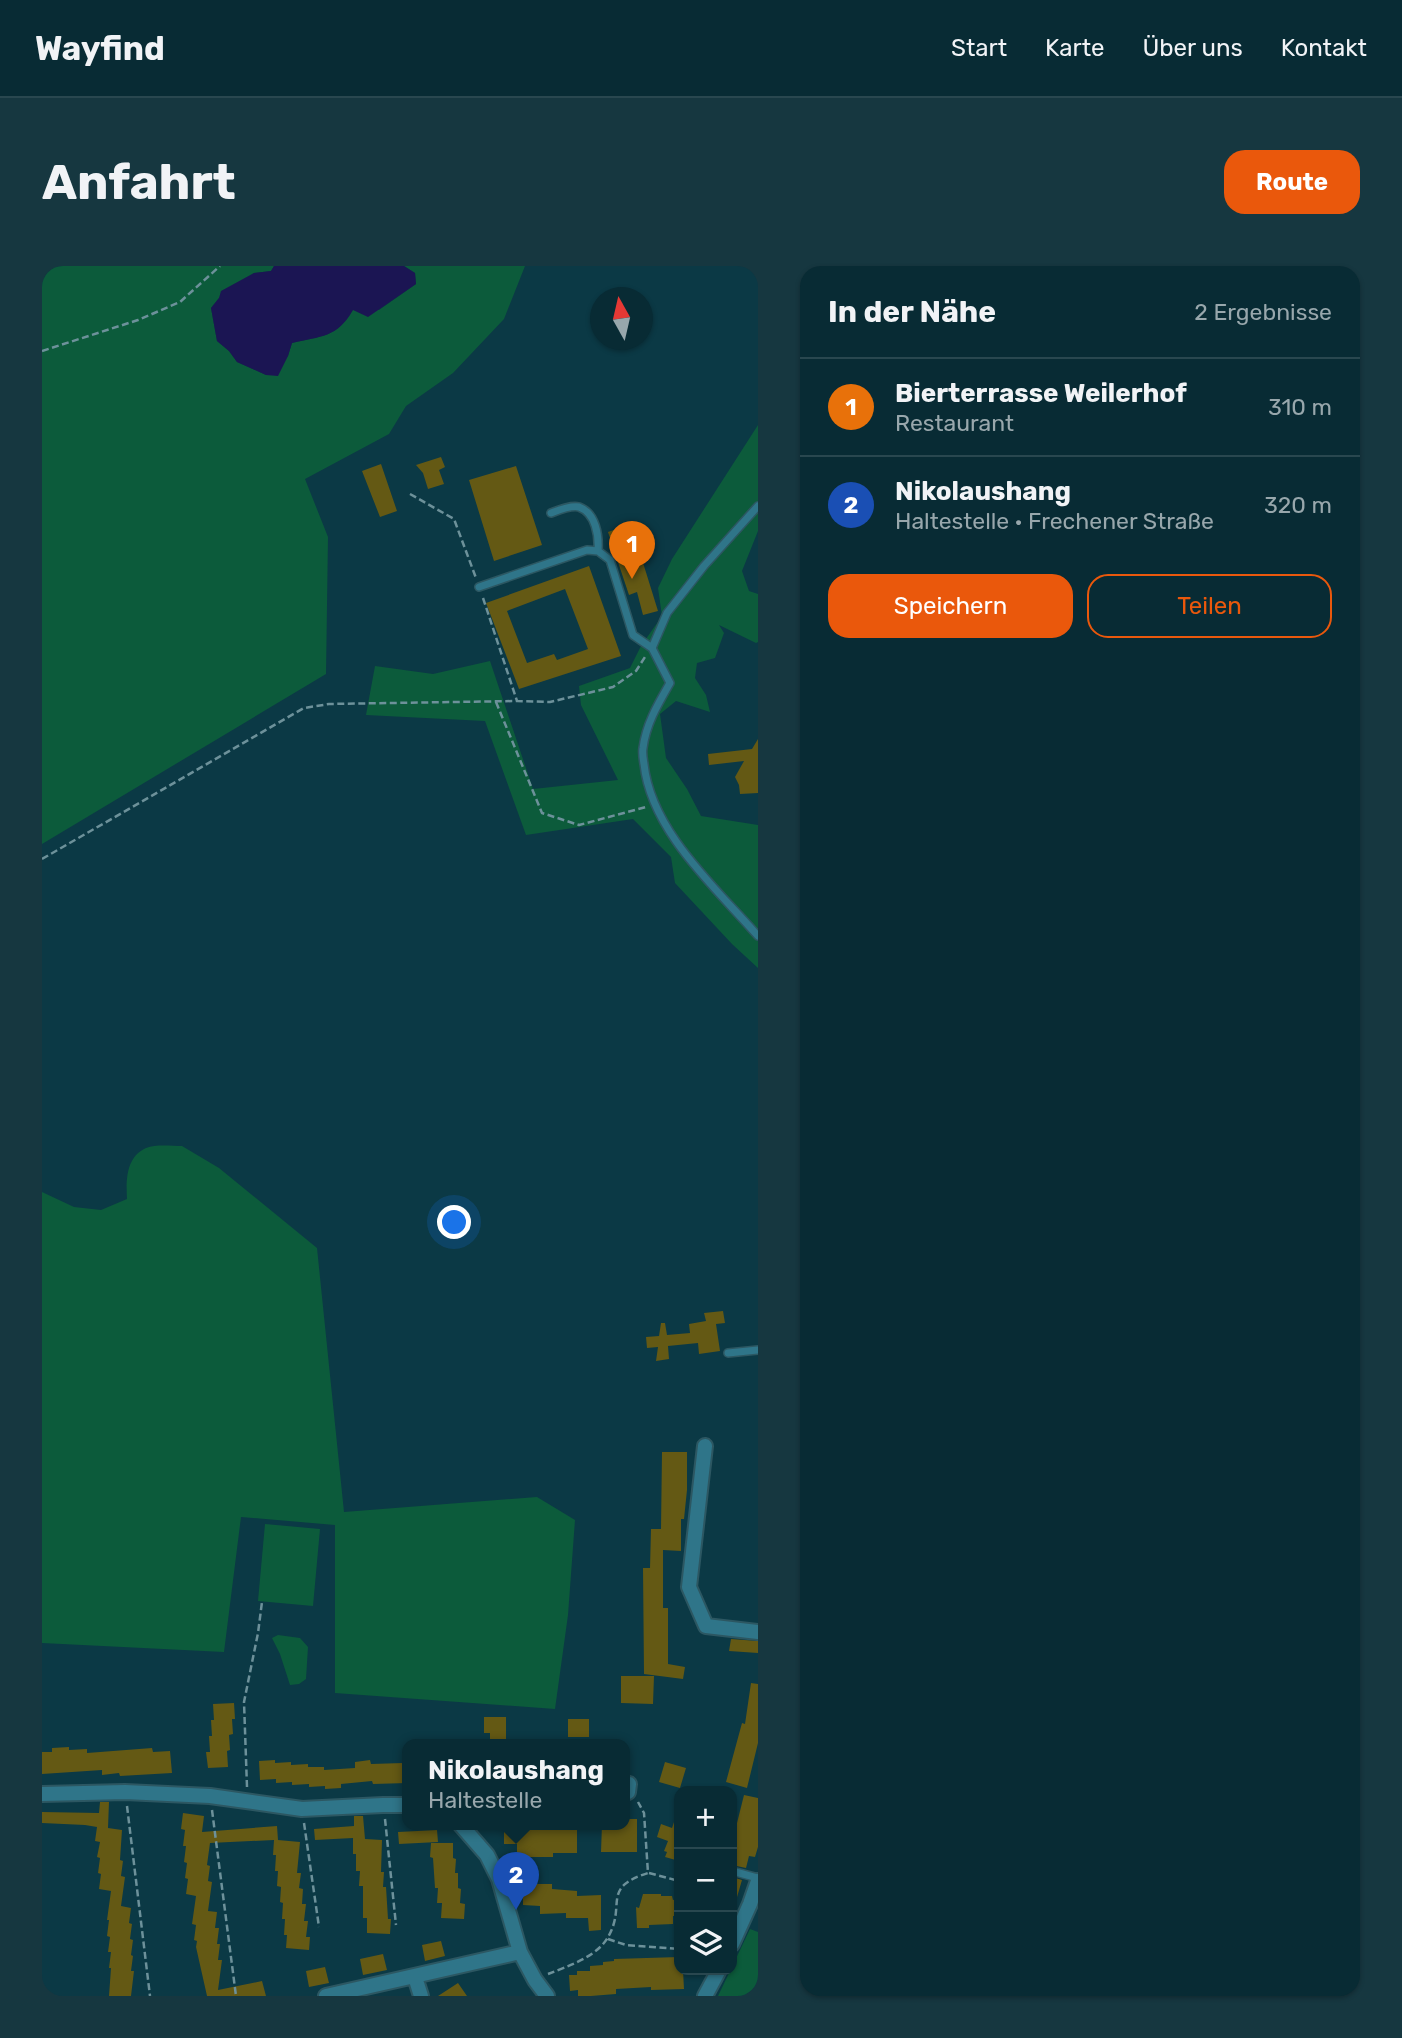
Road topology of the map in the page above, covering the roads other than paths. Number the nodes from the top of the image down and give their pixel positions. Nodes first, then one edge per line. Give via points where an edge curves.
1 (758, 506) edge
2 (551, 513) dead end
3 (598, 551) junction
4 (479, 587) dead end
5 (652, 648) junction
6 (758, 936) edge
7 (758, 1350) edge
8 (728, 1353) dead end
9 (705, 1446) dead end
10 (758, 1632) edge
11 (42, 1794) edge
12 (402, 1805) edge
13 (470, 1830) edge
14 (737, 1873) edge
15 (758, 1880) edge
16 (737, 1933) edge
17 (520, 1952) junction
18 (716, 1975) edge
19 (415, 1977) junction
20 (326, 1996) edge
21 (421, 1996) edge
22 (547, 1996) edge
23 (705, 1996) edge

1 - 5 lane via 667,613
2 - 3 lane via 579,507 599,535
3 - 4 lane via 587,550
3 - 5 lane via 610,560 633,635
5 - 6 lane via 670,683 651,718 642,749 645,781 680,848
7 - 8 lane
9 - 10 street via 689,1587 706,1626
11 - 12 street via 210,1796 302,1809
13 - 17 street via 499,1879
14 - 15 lane
15 - 16 street
17 - 19 street
17 - 22 street
18 - 23 street
19 - 20 street
19 - 21 street

